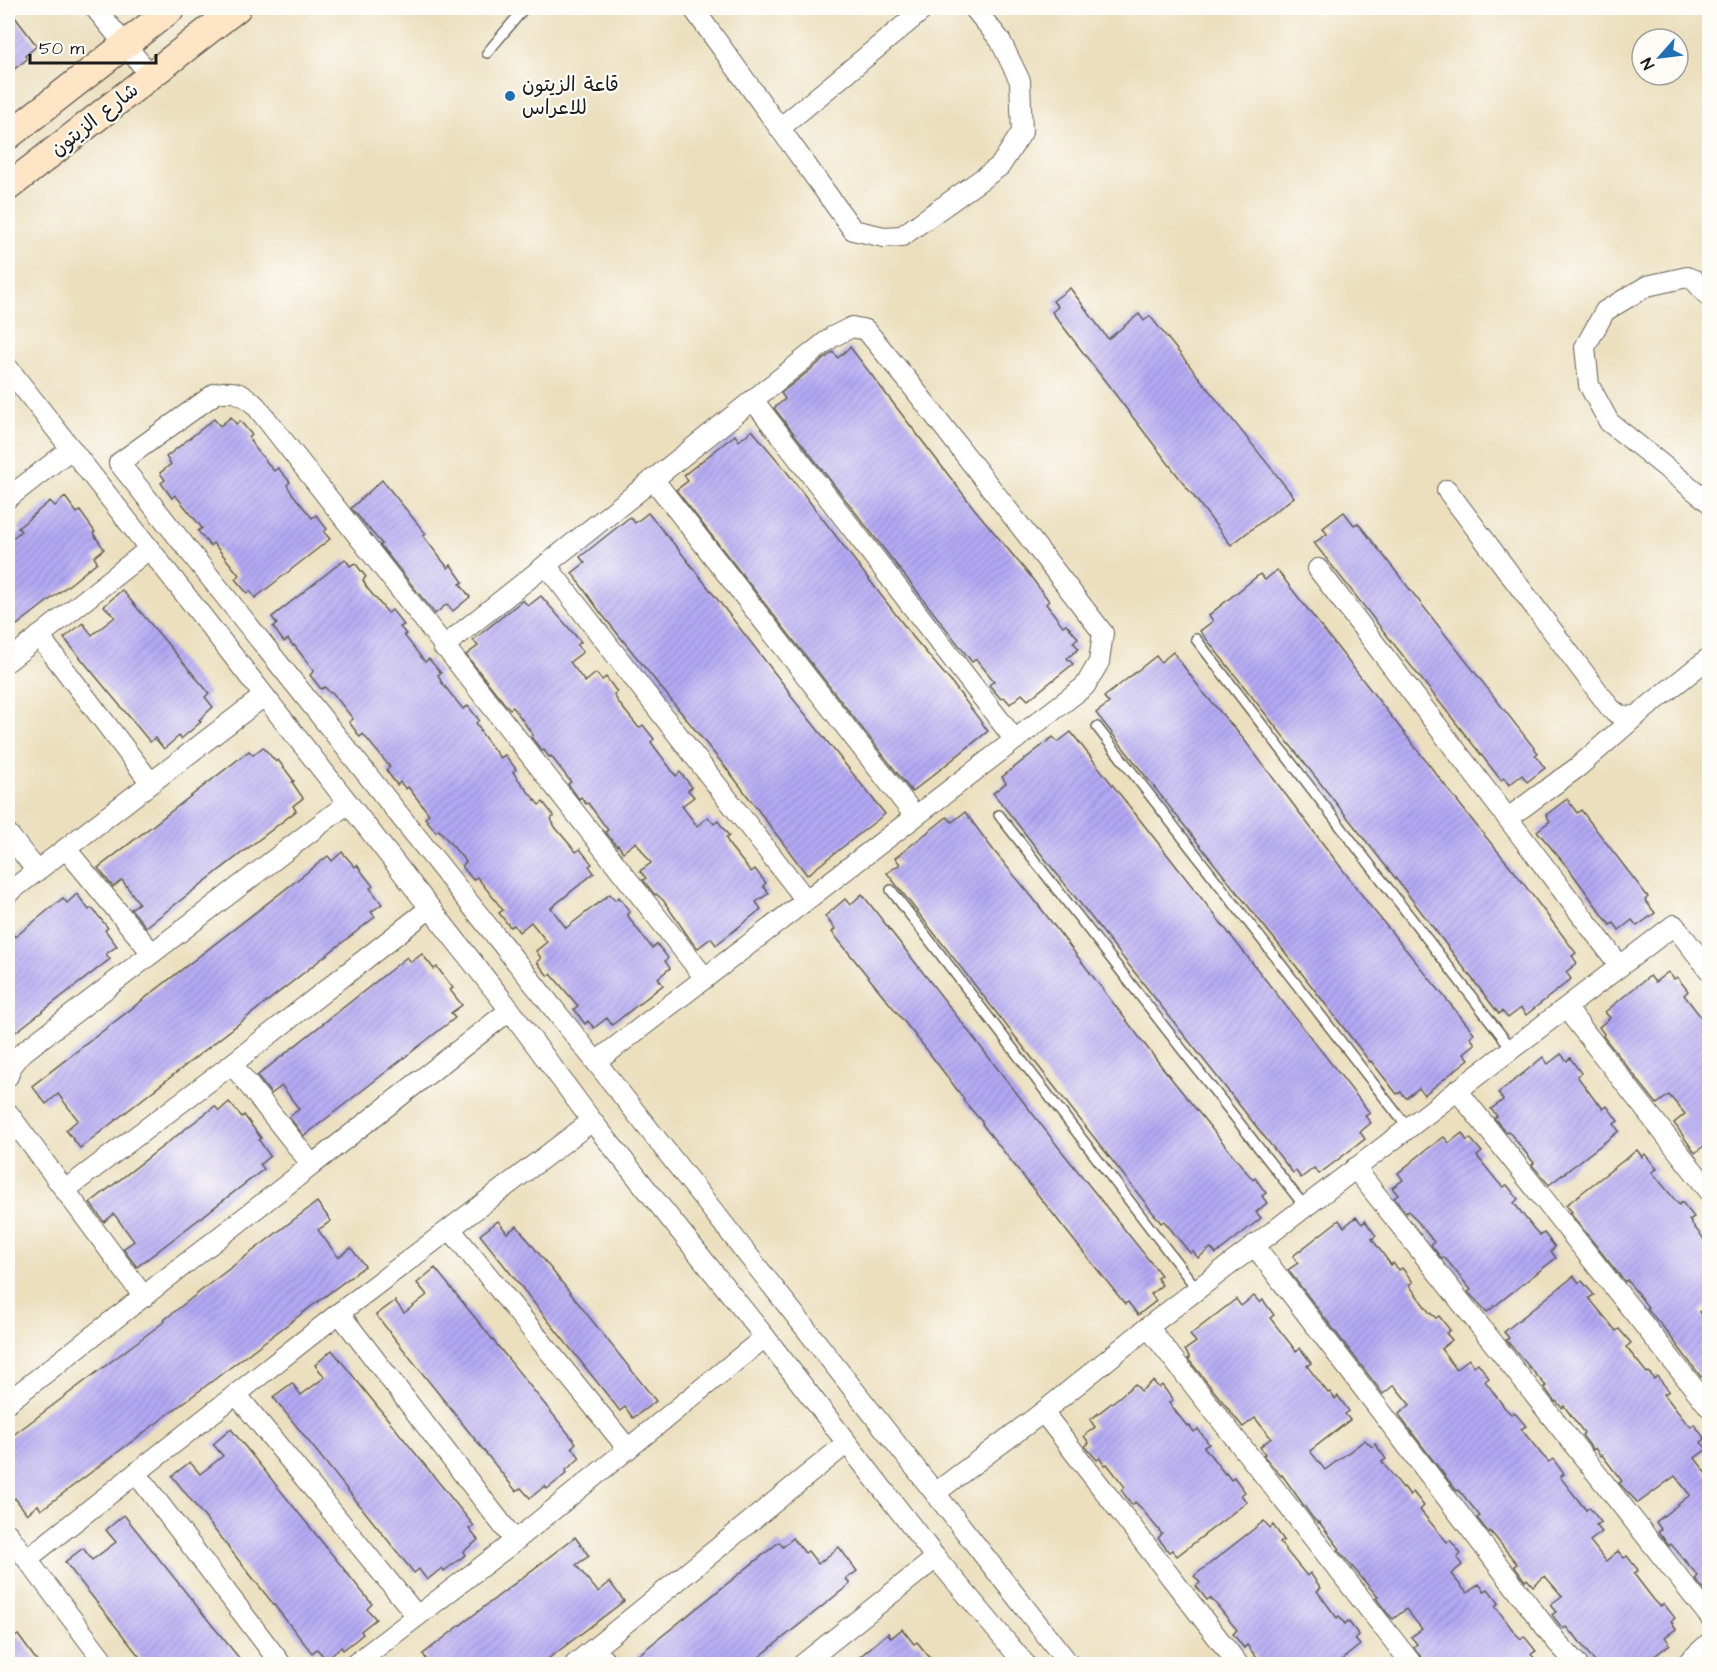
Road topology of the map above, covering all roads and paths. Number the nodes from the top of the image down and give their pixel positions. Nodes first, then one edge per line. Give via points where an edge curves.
1 (95, 8) edge
2 (172, 8) edge
3 (237, 8) edge
4 (522, 8) edge
5 (693, 8) edge
6 (926, 8) edge
7 (974, 8) edge
8 (125, 45) junction
9 (487, 53) dead end
10 (150, 75) junction
11 (780, 128) junction
12 (8, 136) edge
13 (8, 187) edge
14 (1710, 298) edge
15 (8, 368) edge
16 (753, 400) junction
17 (71, 449) junction
18 (653, 479) junction
19 (1447, 490) dead end
20 (8, 498) edge
21 (1710, 503) edge
22 (149, 549) junction
23 (546, 565) junction
24 (1318, 569) dead end
25 (39, 636) junction
26 (1196, 639) dead end
27 (443, 647) junction
28 (1710, 657) edge
29 (8, 661) edge
30 (264, 696) junction
31 (1636, 716) junction
32 (1097, 727) dead end
33 (1015, 740) junction
34 (151, 783) junction
35 (348, 802) junction
36 (999, 815) dead end
37 (915, 816) junction
38 (1508, 818) junction
39 (8, 834) edge
40 (66, 849) junction
41 (37, 871) junction
42 (891, 890) dead end
43 (8, 893) edge
44 (806, 900) junction
45 (430, 908) junction
46 (152, 953) junction
47 (1620, 966) junction
48 (1710, 971) edge
49 (705, 978) junction
50 (1566, 1008) junction
51 (510, 1010) junction
52 (1512, 1049) junction
53 (596, 1062) junction
54 (232, 1064) junction
55 (8, 1076) edge
56 (1457, 1090) junction
57 (8, 1113) edge
58 (592, 1121) junction
59 (1408, 1128) junction
60 (312, 1165) junction
61 (1355, 1168) junction
62 (65, 1190) junction
63 (1710, 1192) edge
64 (1305, 1207) junction
65 (451, 1230) junction
66 (1254, 1245) junction
67 (1197, 1289) junction
68 (144, 1297) junction
69 (339, 1313) junction
70 (1148, 1327) junction
71 (765, 1337) junction
72 (236, 1394) junction
73 (8, 1402) edge
74 (1710, 1408) edge
75 (1043, 1412) junction
76 (847, 1443) junction
77 (628, 1449) junction
78 (136, 1473) junction
79 (935, 1493) junction
80 (8, 1534) edge
81 (515, 1541) junction
82 (27, 1558) junction
83 (936, 1558) junction
84 (417, 1616) junction
85 (1710, 1617) edge
86 (1710, 1642) edge
87 (594, 1650) junction
88 (1016, 1661) edge
89 (106, 1665) edge
90 (280, 1665) edge
91 (355, 1665) edge
92 (575, 1665) edge
93 (608, 1665) edge
94 (803, 1665) edge
95 (1069, 1665) edge
96 (1238, 1665) edge
97 (1412, 1665) edge
98 (1577, 1665) edge
99 (1686, 1665) edge

1 - 8 street
2 - 8 main road, شارع الزيتون
3 - 10 main road, شارع الزيتون
4 - 9 lane
5 - 11 street
6 - 11 street
7 - 11 street via 1000,40 1020,81 1022,132 1000,166 902,236 884,237 853,230
8 - 10 street
8 - 12 main road, شارع الزيتون
10 - 13 main road, شارع الزيتون
14 - 21 street via 1687,277 1647,286 1605,311 1585,347 1589,386 1608,422
15 - 17 street
16 - 18 street
16 - 33 street
16 - 33 street via 832,337 852,327 866,330 1103,633 1100,662 1085,686
17 - 20 street
17 - 22 street
18 - 23 street
18 - 37 street
19 - 31 street via 1611,709 1622,717
22 - 25 street
22 - 30 street
23 - 27 street
23 - 44 street
24 - 38 street
25 - 29 street
25 - 34 street
26 - 52 lane
27 - 49 street
27 - 53 street via 245,395 228,390 216,393 119,463
28 - 31 street
30 - 34 street
30 - 35 street
31 - 38 street via 1578,767
32 - 59 lane
33 - 37 street
34 - 40 street
35 - 45 street
35 - 46 street
36 - 64 lane
37 - 44 street
38 - 47 street
39 - 41 street
40 - 41 street
40 - 46 street
41 - 43 street
42 - 67 lane
44 - 49 street
45 - 51 street
45 - 54 street
46 - 55 street via 22,1053
47 - 48 street via 1674,924
47 - 50 street
49 - 53 street
50 - 52 street
50 - 63 street
51 - 58 street
51 - 60 street
52 - 56 street
53 - 79 street
54 - 60 street
54 - 62 street
56 - 59 street
56 - 74 street
57 - 62 street
58 - 65 street
58 - 71 street
59 - 61 street
60 - 68 street
61 - 64 street
61 - 85 street
62 - 68 street
64 - 66 street
65 - 69 street
65 - 77 street
66 - 67 street
66 - 98 street
67 - 70 street
68 - 73 street
69 - 72 street
69 - 81 street
70 - 75 street
70 - 97 street
71 - 76 street
71 - 77 street
72 - 78 street
72 - 84 street
75 - 79 street
75 - 96 street
76 - 83 street
76 - 87 street
77 - 81 street
78 - 82 street
78 - 90 street
79 - 95 street
80 - 82 street
81 - 84 street
82 - 89 street
83 - 88 street
83 - 94 street
84 - 91 street
86 - 99 street
87 - 92 street
87 - 93 street

